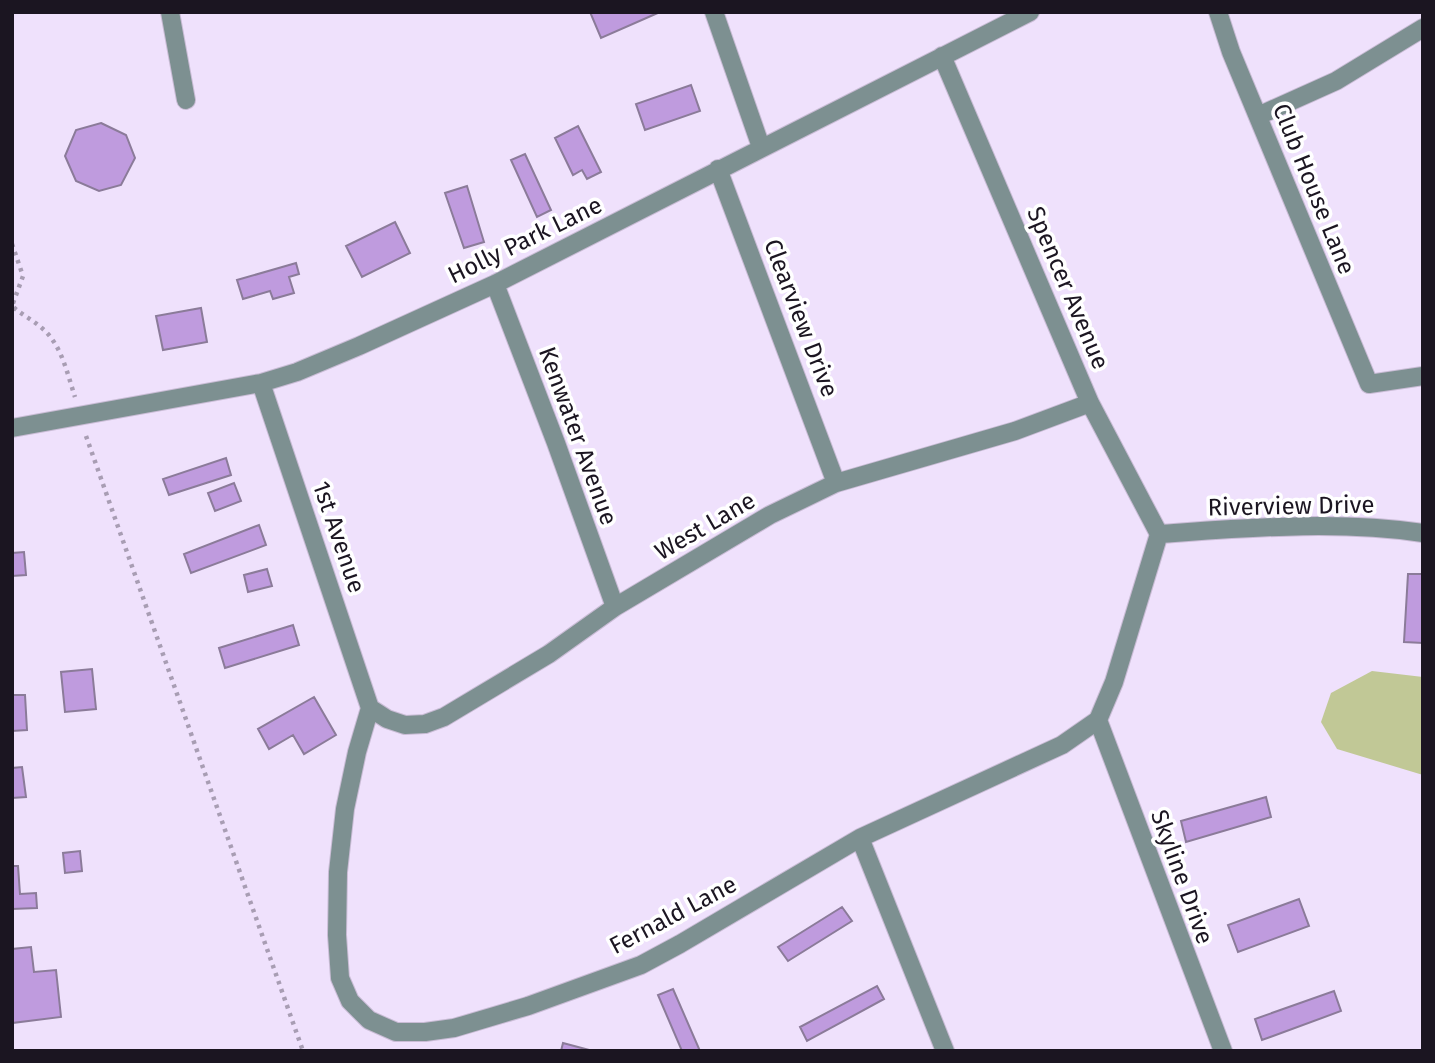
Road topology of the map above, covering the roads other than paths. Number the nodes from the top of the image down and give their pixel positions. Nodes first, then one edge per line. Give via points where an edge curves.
1 (170, 12) edge
2 (714, 12) edge
3 (1030, 12) edge
4 (1218, 12) edge
5 (993, 20) edge
6 (1423, 27) edge
7 (942, 56) junction
8 (186, 100) dead end
9 (1258, 116) junction
10 (761, 147) junction
11 (718, 169) junction
12 (495, 284) junction
13 (1423, 376) edge
14 (261, 383) junction
15 (1090, 403) junction
16 (12, 428) edge
17 (836, 483) junction
18 (1423, 533) edge
19 (1159, 534) junction
20 (615, 607) junction
21 (370, 708) junction
22 (1097, 720) junction
23 (860, 838) junction
24 (945, 1051) edge
25 (1223, 1051) edge

1 - 8 street
2 - 10 street
3 - 5 street, Holly Park Lane
4 - 9 street, Club House Lane
5 - 7 street, Holly Park Lane
6 - 9 street via 1336,81
7 - 10 street, Holly Park Lane
7 - 15 street, Spencer Avenue
9 - 13 street, Club House Lane via 1369,384
10 - 11 street, Holly Park Lane
11 - 12 street, Holly Park Lane
11 - 17 street, Clearview Drive
12 - 14 street, Holly Park Lane via 359,346
12 - 20 street, Kenwater Avenue
14 - 16 street, Holly Park Lane
14 - 21 street, 1st Avenue
15 - 17 street, West Lane via 1015,431
15 - 19 street, Spencer Avenue
17 - 20 street, West Lane via 770,515
18 - 19 street, Riverview Drive via 1267,526
19 - 22 street via 1118,669
20 - 21 street, West Lane via 549,654 444,717 405,725
21 - 23 street, Fernald Lane via 345,809 338,872 340,978 350,1001 369,1020 396,1032 454,1028 641,965
22 - 23 street, Fernald Lane via 1062,745
22 - 25 street, Skyline Drive
23 - 24 street

